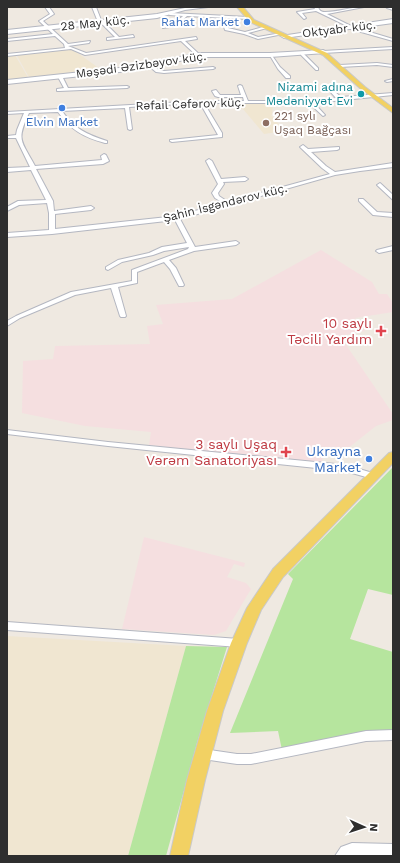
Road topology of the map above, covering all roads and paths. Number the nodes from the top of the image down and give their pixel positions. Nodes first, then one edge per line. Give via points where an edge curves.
1 (47, 7) edge
2 (94, 7) edge
3 (206, 7) edge
4 (240, 7) edge
5 (362, 7) edge
6 (388, 7) edge
7 (317, 9) edge
8 (393, 9) edge
9 (324, 13) junction
10 (170, 14) junction
11 (186, 15) junction
12 (248, 18) junction
13 (304, 18) dead end
14 (101, 22) junction
15 (393, 22) edge
16 (225, 24) dead end
17 (164, 27) dead end
18 (350, 27) junction
19 (48, 28) junction
20 (266, 28) junction
21 (7, 32) edge
22 (246, 34) dead end
23 (55, 35) junction
24 (283, 35) junction
25 (133, 36) dead end
26 (118, 38) junction
27 (196, 38) dead end
28 (108, 39) dead end
29 (7, 40) edge
30 (393, 40) edge
31 (183, 41) junction
32 (89, 42) dead end
33 (67, 47) junction
34 (393, 48) edge
35 (323, 52) junction
36 (302, 54) junction
37 (7, 55) edge
38 (198, 55) junction
39 (270, 55) junction
40 (151, 66) junction
41 (340, 66) junction
42 (393, 66) edge
43 (213, 68) dead end
44 (317, 69) dead end
45 (60, 76) junction
46 (288, 77) dead end
47 (387, 80) dead end
48 (393, 80) edge
49 (7, 82) edge
50 (240, 86) dead end
51 (127, 87) dead end
52 (329, 88) dead end
53 (67, 89) junction
54 (59, 90) dead end
55 (214, 91) dead end
56 (393, 94) edge
57 (244, 96) junction
58 (373, 96) junction
59 (340, 99) junction
60 (246, 101) junction
61 (201, 102) junction
62 (311, 102) junction
63 (127, 106) junction
64 (391, 108) edge
65 (59, 110) junction
66 (27, 112) junction
67 (7, 113) edge
68 (323, 115) dead end
69 (130, 129) dead end
70 (18, 136) junction
71 (7, 137) edge
72 (105, 142) dead end
73 (172, 142) dead end
74 (337, 148) dead end
75 (104, 156) dead end
76 (209, 161) dead end
77 (393, 165) edge
78 (33, 168) junction
79 (7, 170) edge
80 (334, 174) junction
81 (245, 179) dead end
82 (220, 181) junction
83 (380, 185) dead end
84 (393, 198) edge
85 (361, 200) dead end
86 (50, 201) junction
87 (227, 204) junction
88 (91, 208) dead end
89 (7, 209) edge
90 (52, 213) junction
91 (393, 215) edge
92 (177, 218) junction
93 (52, 232) junction
94 (7, 235) edge
95 (236, 243) dead end
96 (191, 246) junction
97 (393, 248) edge
98 (380, 252) dead end
99 (165, 260) junction
100 (108, 268) dead end
101 (181, 285) dead end
102 (114, 286) junction
103 (123, 316) dead end
104 (7, 324) edge
105 (7, 432) edge
106 (393, 456) edge
107 (373, 476) junction
108 (7, 626) edge
109 (239, 643) junction
110 (393, 735) edge
111 (203, 754) junction
112 (393, 850) edge
113 (179, 856) edge
114 (341, 856) edge

1 - 19 street via 52,14 41,21
2 - 14 street
3 - 10 street, 28 May küç. via 185,9
4 - 12 main road
5 - 9 street
6 - 8 street
7 - 9 street
7 - 13 street via 299,12
9 - 18 street
10 - 11 street
10 - 14 street, 28 May küç.
11 - 12 street
11 - 17 street via 175,25
12 - 20 main road
14 - 19 street, 28 May küç.
14 - 26 street
15 - 18 street, Oktyabr küç.
16 - 20 street via 226,29 245,33
18 - 24 street, Oktyabr küç.
18 - 30 street
19 - 21 street, 28 May küç.
19 - 23 street
20 - 24 main road
22 - 24 street via 257,38
23 - 29 street
23 - 33 street
24 - 35 main road
25 - 26 street
26 - 28 street
27 - 31 street
31 - 33 street via 85,54
31 - 38 street
32 - 33 street
33 - 37 street
34 - 35 street
35 - 36 street, Məşədi Əzizbəyov küç.
35 - 41 main road
36 - 39 street, Məşədi Əzizbəyov küç.
36 - 44 street
38 - 39 street, Məşədi Əzizbəyov küç.
38 - 40 street, Məşədi Əzizbəyov küç.
39 - 46 street
40 - 43 street via 164,72
40 - 45 street, Məşədi Əzizbəyov küç.
41 - 42 street
41 - 58 main road
45 - 49 street, Məşədi Əzizbəyov küç.
45 - 53 street
47 - 48 street
50 - 57 street
51 - 53 street
52 - 59 street
53 - 54 street
55 - 57 street via 220,96
56 - 58 street, Rəfail Cəfərov küç.
57 - 60 street
58 - 59 street, Rəfail Cəfərov küç.
58 - 64 main road
59 - 62 street, Rəfail Cəfərov küç.
60 - 61 street, Rəfail Cəfərov küç.
60 - 62 street, Rəfail Cəfərov küç.
61 - 63 street, Rəfail Cəfərov küç.
61 - 73 street via 220,136
62 - 68 street
63 - 65 street, Rəfail Cəfərov küç. via 74,107
63 - 69 street
65 - 66 street, Rəfail Cəfərov küç.
65 - 72 street via 74,130
66 - 67 street, Rəfail Cəfərov küç.
66 - 70 street
70 - 71 street
70 - 78 street
74 - 80 street via 306,149
75 - 78 street via 106,161 103,162
76 - 82 street
77 - 80 street, Şahin İsgəndərov küç.
78 - 79 street
78 - 86 street
80 - 87 street, Şahin İsgəndərov küç.
81 - 82 street
82 - 87 street via 220,186 214,193
83 - 84 street
85 - 91 street via 375,214
86 - 89 street via 18,203
86 - 90 street
87 - 92 street, Şahin İsgəndərov küç.
88 - 90 street
90 - 93 street
92 - 93 street, Şahin İsgəndərov küç.
92 - 96 street
93 - 94 street, Şahin İsgəndərov küç.
95 - 96 street
96 - 99 street
96 - 100 street via 162,249 152,254 120,261
97 - 98 street
99 - 101 street via 173,268
99 - 102 street via 134,271 135,282
102 - 103 street
102 - 104 street via 69,295
105 - 107 street via 346,468
106 - 107 main road
107 - 109 main road via 278,574 254,608
108 - 109 street
109 - 111 main road
110 - 111 street via 366,736 251,759
111 - 113 main road
112 - 114 street via 352,849 345,851

